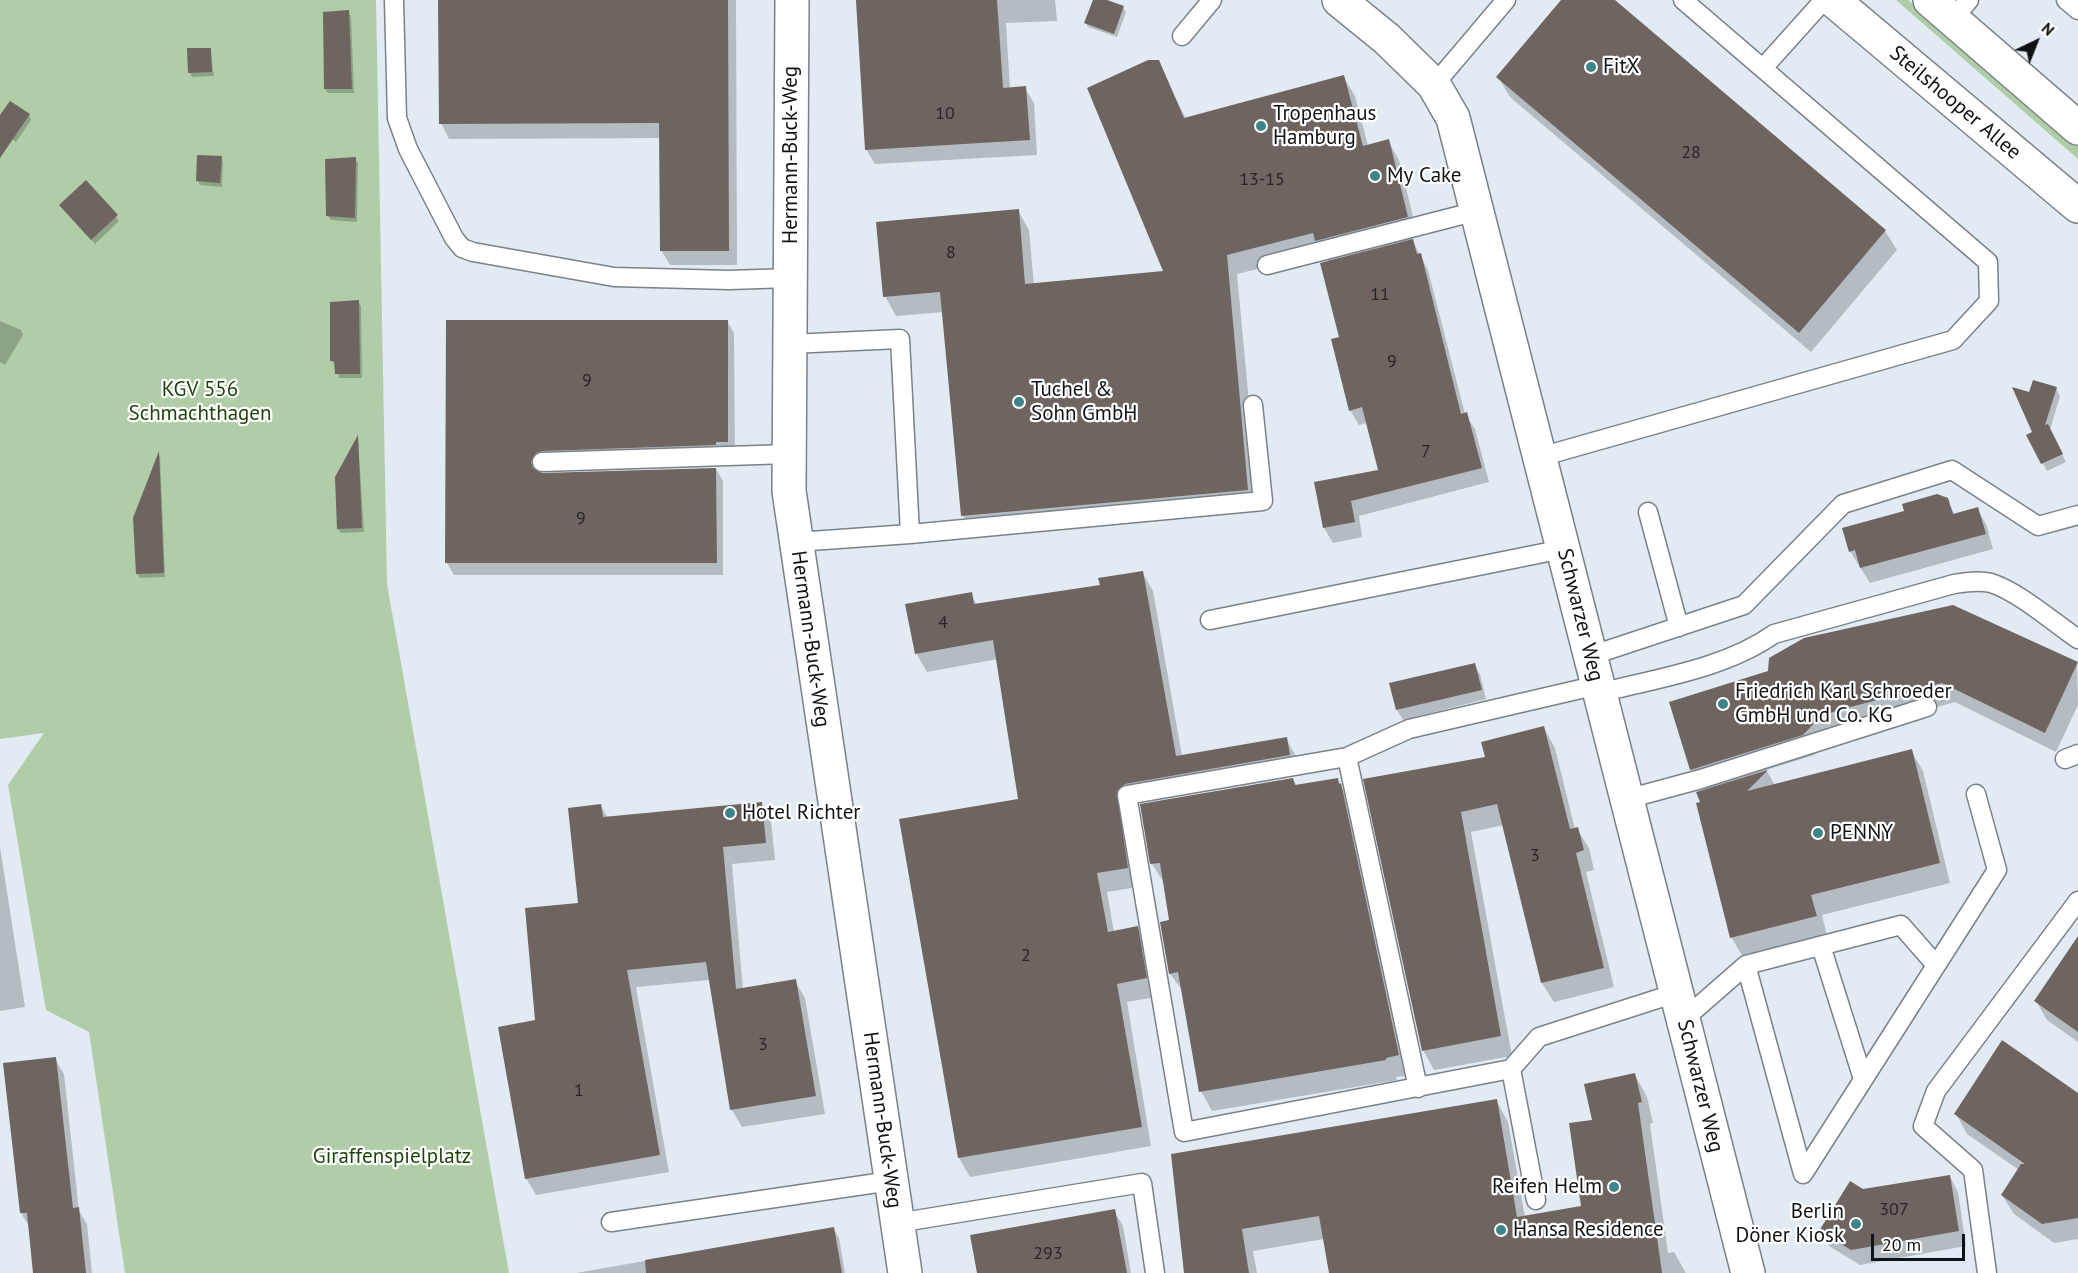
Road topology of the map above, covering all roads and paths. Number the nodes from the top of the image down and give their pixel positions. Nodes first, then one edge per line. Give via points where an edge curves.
1 (394, 0) edge
2 (792, 0) edge
3 (1212, 0) edge
4 (1339, 0) edge
5 (1506, 0) edge
6 (1683, 0) edge
7 (1824, 0) edge
8 (1833, 0) edge
9 (2066, 0) edge
10 (1950, 6) edge
11 (2078, 10) edge
12 (1182, 36) dead end
13 (1763, 69) junction
14 (1434, 86) junction
15 (2078, 128) edge
16 (2078, 206) edge
17 (1477, 210) junction
18 (1267, 265) dead end
19 (790, 278) junction
20 (790, 344) junction
21 (1253, 405) dead end
22 (789, 453) junction
23 (1540, 457) junction
24 (542, 462) dead end
25 (1648, 512) dead end
26 (2078, 515) edge
27 (910, 534) junction
28 (796, 542) junction
29 (1563, 549) junction
30 (1210, 620) dead end
31 (1678, 627) junction
32 (2078, 639) edge
33 (1596, 678) junction
34 (1927, 707) dead end
35 (1347, 757) junction
36 (1976, 794) dead end
37 (1627, 799) junction
38 (2078, 901) edge
39 (1821, 946) junction
40 (1746, 965) junction
41 (1936, 965) junction
42 (1680, 1006) junction
43 (1510, 1069) junction
44 (1863, 1079) junction
45 (1418, 1088) junction
46 (891, 1181) junction
47 (1536, 1200) dead end
48 (611, 1222) dead end
49 (897, 1223) junction
50 (904, 1273) edge
51 (1155, 1273) edge
52 (1748, 1273) edge
53 (1987, 1273) edge

1 - 19 lane via 397,118 408,149 462,248 614,277
2 - 19 street, Hermann-Buck-Weg
3 - 12 lane
4 - 14 street, Schwarzer Weg via 1387,39
5 - 14 lane
6 - 13 lane
7 - 13 lane
8 - 16 street, Steilshooper Allee
9 - 11 lane
10 - 15 street
13 - 23 lane via 1989,262 1989,301 1953,340
14 - 17 street, Schwarzer Weg via 1453,118
17 - 18 lane
17 - 23 street, Schwarzer Weg
19 - 20 street, Hermann-Buck-Weg
20 - 22 street, Hermann-Buck-Weg
20 - 27 lane via 900,339
21 - 27 lane via 1263,501
22 - 24 lane
22 - 28 street, Hermann-Buck-Weg
23 - 29 street, Schwarzer Weg
25 - 31 lane
26 - 31 lane via 2038,526 1952,470 1843,504 1744,605
27 - 28 lane
28 - 46 street, Hermann-Buck-Weg
29 - 30 lane
29 - 33 street, Schwarzer Weg
31 - 33 lane
32 - 33 lane via 2005,589 1972,581 1774,634 1730,658
33 - 35 lane via 1409,729
33 - 37 street, Schwarzer Weg
34 - 37 lane
35 - 45 lane
35 - 45 lane via 1128,795 1184,1132
36 - 41 lane via 1997,870
37 - 42 street, Schwarzer Weg
38 - 53 lane via 1936,1091 1923,1126 1973,1170
39 - 40 lane
39 - 41 lane via 1901,925
39 - 44 lane
40 - 42 lane
40 - 44 lane via 1803,1173
41 - 44 lane
42 - 43 lane via 1539,1037
42 - 52 street, Schwarzer Weg
43 - 45 lane
43 - 47 lane
46 - 48 lane
46 - 49 street, Hermann-Buck-Weg
49 - 50 street, Hermann-Buck-Weg
49 - 51 lane via 1142,1184

